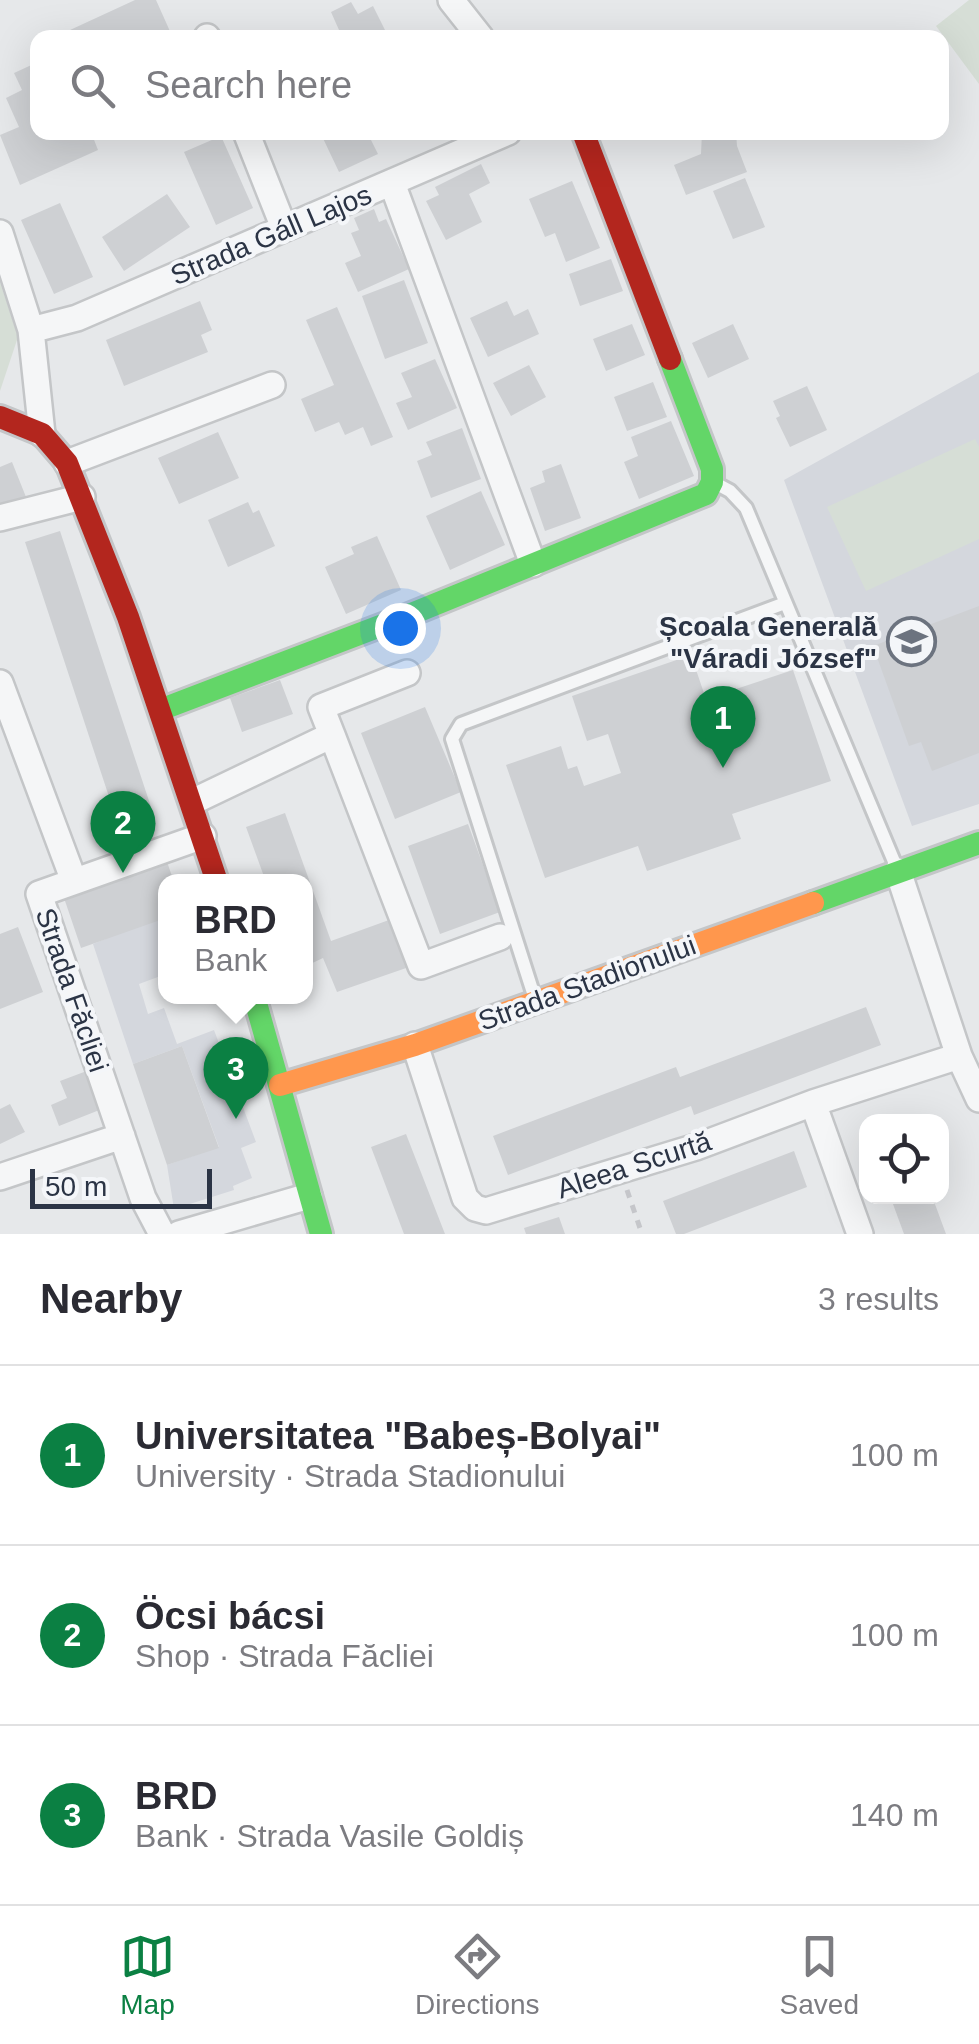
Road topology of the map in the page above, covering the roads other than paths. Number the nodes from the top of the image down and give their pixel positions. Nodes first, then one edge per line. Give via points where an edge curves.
1 (451, 0) edge
2 (475, 30) edge
3 (249, 140) edge
4 (490, 140) edge
5 (586, 140) edge
6 (392, 183) junction
7 (284, 228) junction
8 (0, 233) edge
9 (31, 330) junction
10 (272, 385) dead end
11 (0, 417) edge
12 (42, 434) junction
13 (66, 464) junction
14 (712, 482) junction
15 (82, 498) junction
16 (0, 518) edge
17 (534, 564) junction
18 (785, 603) junction
19 (407, 673) dead end
20 (0, 683) edge
21 (160, 710) junction
22 (332, 736) junction
23 (192, 802) junction
24 (203, 836) junction
25 (979, 843) edge
26 (898, 871) junction
27 (215, 874) edge
28 (74, 881) junction
29 (500, 937) dead end
30 (536, 1001) junction
31 (256, 1004) edge
32 (415, 1044) junction
33 (958, 1056) junction
34 (280, 1085) junction
35 (979, 1099) edge
36 (813, 1103) junction
37 (122, 1136) junction
38 (0, 1177) edge
39 (309, 1196) junction
40 (162, 1234) edge
41 (179, 1234) edge
42 (321, 1234) edge
43 (860, 1234) edge

1 - 2 street
3 - 7 street
4 - 6 street, Strada Gáll Lajos
5 - 14 street
6 - 7 street, Strada Gáll Lajos
6 - 17 street
7 - 9 street, Strada Gáll Lajos via 77,318
8 - 9 street
9 - 12 street
10 - 13 street
11 - 12 street
12 - 13 street
13 - 15 street
14 - 17 street via 706,494
14 - 18 lane via 746,508
15 - 16 street
15 - 21 street
17 - 21 street
18 - 26 lane
18 - 30 lane via 455,730 452,739
19 - 22 street via 321,707
20 - 28 street
21 - 23 street
22 - 23 street
22 - 29 street via 421,966
23 - 24 street
24 - 27 street
24 - 28 street, Strada Făcliei
25 - 26 street, Strada Stadionului
26 - 30 street, Strada Stadionului
26 - 33 street
28 - 37 street, Strada Făcliei via 40,894
30 - 32 street, Strada Stadionului
31 - 34 street
32 - 34 street, Strada Stadionului
32 - 36 street, Aleea Scurtă via 465,1198 486,1211 696,1147
33 - 35 street
33 - 36 street, Aleea Scurtă
34 - 39 street
36 - 43 street
37 - 38 street
37 - 40 street
39 - 41 street
39 - 42 street

